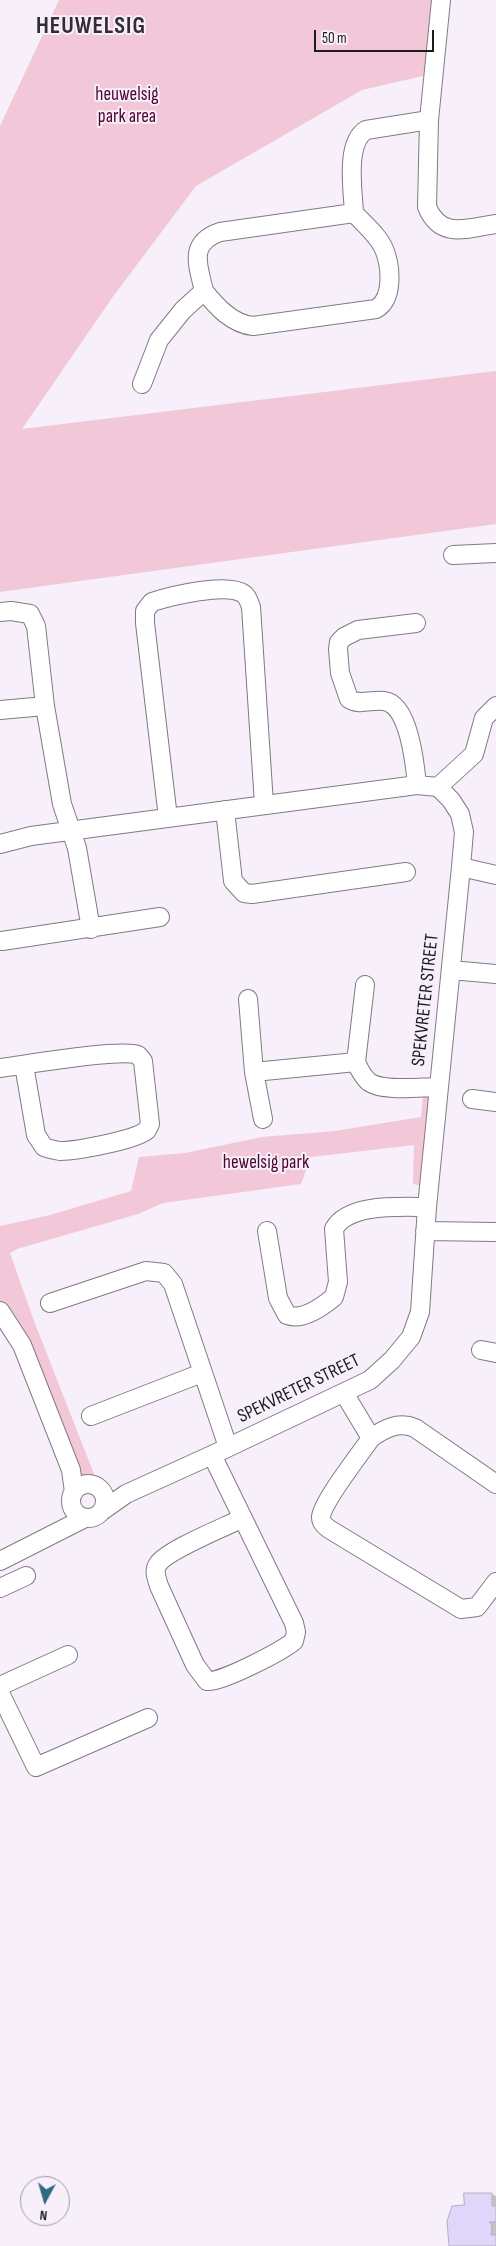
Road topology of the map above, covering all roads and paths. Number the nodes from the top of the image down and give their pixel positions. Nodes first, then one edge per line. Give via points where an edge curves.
1 (441, 0) edge
2 (429, 120) junction
3 (354, 213) junction
4 (496, 224) edge
5 (204, 291) junction
6 (142, 384) dead end
7 (496, 553) edge
8 (453, 555) dead end
9 (0, 612) edge
10 (416, 623) dead end
11 (45, 706) junction
12 (496, 706) edge
13 (0, 710) edge
14 (417, 784) junction
15 (438, 787) junction
16 (264, 804) junction
17 (225, 810) junction
18 (168, 818) junction
19 (73, 832) junction
20 (0, 844) edge
21 (461, 867) junction
22 (406, 872) dead end
23 (496, 875) edge
24 (160, 917) dead end
25 (91, 929) junction
26 (2, 941) dead end
27 (451, 970) junction
28 (496, 974) edge
29 (365, 985) dead end
30 (248, 999) dead end
31 (356, 1062) junction
32 (24, 1065) junction
33 (0, 1068) edge
34 (254, 1072) junction
35 (438, 1087) junction
36 (472, 1100) dead end
37 (496, 1102) edge
38 (263, 1118) dead end
39 (427, 1207) junction
40 (426, 1231) junction
41 (266, 1232) dead end
42 (496, 1232) edge
43 (50, 1303) dead end
44 (0, 1311) edge
45 (202, 1373) junction
46 (344, 1394) junction
47 (91, 1416) dead end
48 (371, 1438) junction
49 (228, 1447) junction
50 (212, 1455) junction
51 (496, 1484) edge
52 (79, 1500) junction
53 (103, 1502) junction
54 (243, 1518) junction
55 (0, 1561) edge
56 (26, 1576) dead end
57 (496, 1582) edge
58 (0, 1588) edge
59 (68, 1655) dead end
60 (0, 1686) edge
61 (0, 1693) edge
62 (4, 1713) edge
63 (148, 1718) dead end

1 - 2 street
2 - 3 street via 366,130 360,134 353,150
2 - 4 street via 426,192 432,218 452,230
3 - 5 street via 210,235 199,246 197,254
3 - 5 street via 379,241 387,259 389,289 386,300 376,309 248,326 229,316
5 - 6 street via 183,310 159,340
7 - 8 street
9 - 11 street via 22,612 30,614 34,620
10 - 14 street via 349,633 339,642 338,649 340,673 349,700 359,703 390,702 404,719
11 - 13 street
11 - 19 street via 62,804
12 - 15 street via 484,718 474,754
14 - 15 street
14 - 16 street
15 - 21 street, SPEKVRETER STREET via 460,814 464,832
16 - 17 street
16 - 18 street via 251,607 242,593 214,589 152,602 145,611 146,645
17 - 18 street
17 - 22 street via 233,881 244,893
18 - 19 street
19 - 20 street via 31,836
19 - 25 street
21 - 23 street
21 - 27 street, SPEKVRETER STREET
24 - 25 street
25 - 26 street
27 - 28 street
27 - 35 street, SPEKVRETER STREET
29 - 31 street
30 - 34 street
31 - 34 street
31 - 35 street via 368,1081 377,1085
32 - 32 street via 120,1053 138,1055 143,1061 148,1130 133,1137 88,1147 57,1151 44,1147 36,1135
32 - 33 street
34 - 38 street
35 - 39 street, SPEKVRETER STREET
36 - 37 street
39 - 40 street, SPEKVRETER STREET
39 - 41 street via 364,1211 341,1220 334,1229 338,1282 334,1297 311,1312 296,1317 287,1315 278,1298
40 - 42 street
40 - 46 street, SPEKVRETER STREET via 420,1312 410,1337 380,1372
43 - 45 street via 146,1271 164,1273 173,1284
44 - 52 street via 22,1345 71,1470
45 - 47 street
45 - 49 street
46 - 48 street
46 - 49 street, SPEKVRETER STREET
48 - 51 street via 391,1427 408,1425
48 - 57 street via 325,1505 322,1523 461,1609 477,1607
49 - 50 street, SPEKVRETER STREET
50 - 53 street, SPEKVRETER STREET
50 - 54 street
52 - 53 street via 99,1488
52 - 53 street via 92,1518
52 - 55 street via 62,1530
54 - 54 street via 166,1556 156,1566 159,1586 196,1665 207,1681 220,1680 278,1651 296,1636 294,1623
56 - 58 street
59 - 60 street
61 - 62 street
62 - 63 street via 36,1767

